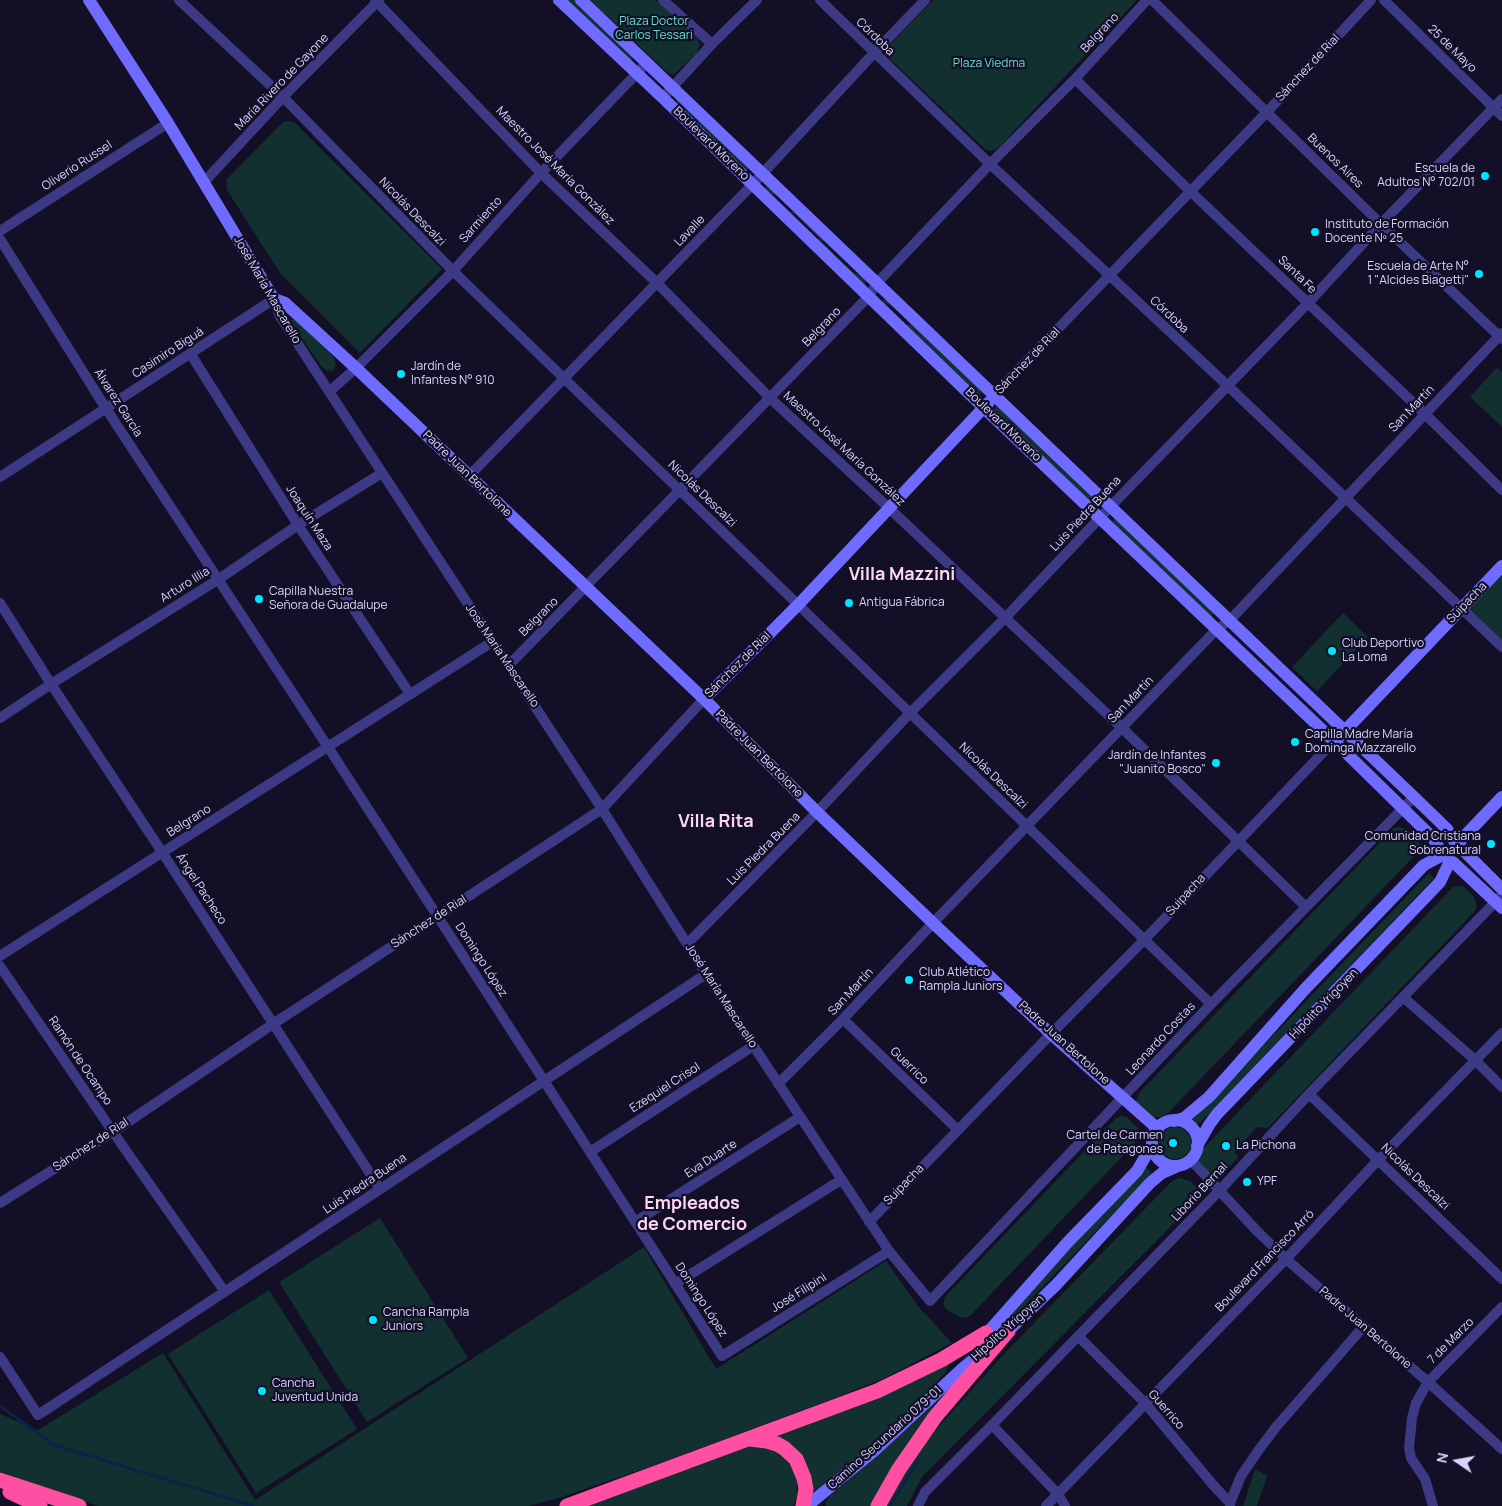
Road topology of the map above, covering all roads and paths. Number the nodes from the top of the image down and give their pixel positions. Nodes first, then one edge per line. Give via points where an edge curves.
1 (89, 0) edge
2 (179, 0) edge
3 (559, 0) edge
4 (581, 0) edge
5 (664, 0) edge
6 (757, 0) edge
7 (820, 0) edge
8 (925, 0) edge
9 (1148, 0) edge
10 (1152, 0) edge
11 (1371, 0) edge
12 (1384, 0) edge
13 (377, 1) edge
14 (712, 44) junction
15 (874, 52) junction
16 (647, 63) junction
17 (637, 74) junction
18 (1075, 79) junction
19 (672, 88) junction
20 (283, 97) junction
21 (663, 98) junction
22 (1502, 99) edge
23 (1494, 108) junction
24 (1267, 112) junction
25 (1502, 116) edge
26 (168, 122) junction
27 (990, 164) junction
28 (762, 172) junction
29 (541, 173) junction
30 (204, 182) junction
31 (752, 185) junction
32 (1190, 191) junction
33 (1381, 224) junction
34 (0, 231) edge
35 (0, 239) edge
36 (452, 271) junction
37 (1109, 276) junction
38 (658, 283) junction
39 (876, 283) junction
40 (869, 296) junction
41 (274, 299) junction
42 (1308, 303) junction
43 (1501, 336) edge
44 (190, 353) junction
45 (356, 368) junction
46 (563, 378) junction
47 (1227, 385) junction
48 (330, 391) junction
49 (994, 395) junction
50 (770, 398) junction
51 (105, 407) junction
52 (984, 408) junction
53 (1425, 414) junction
54 (382, 473) junction
55 (470, 475) junction
56 (0, 477) edge
57 (680, 490) junction
58 (1502, 490) edge
59 (1345, 497) junction
60 (1110, 507) junction
61 (889, 508) junction
62 (1100, 518) junction
63 (298, 525) junction
64 (1502, 566) edge
65 (219, 579) junction
66 (586, 588) junction
67 (0, 603) edge
68 (798, 605) junction
69 (1462, 609) junction
70 (1005, 618) junction
71 (1230, 620) junction
72 (1217, 629) junction
73 (492, 642) junction
74 (1502, 647) edge
75 (508, 666) junction
76 (51, 684) junction
77 (410, 694) junction
78 (704, 699) junction
79 (910, 713) junction
80 (0, 718) edge
81 (1122, 728) junction
82 (1345, 730) junction
83 (1334, 741) junction
84 (328, 747) junction
85 (1414, 797) junction
86 (1502, 797) edge
87 (1403, 808) junction
88 (602, 809) junction
89 (817, 812) junction
90 (1028, 826) junction
91 (1237, 841) junction
92 (1458, 845) junction
93 (162, 852) junction
94 (1447, 858) junction
95 (1502, 889) edge
96 (1500, 901) edge
97 (1306, 907) junction
98 (438, 916) junction
99 (933, 923) junction
100 (1145, 939) junction
101 (687, 944) junction
102 (0, 956) edge
103 (0, 966) edge
104 (706, 974) junction
105 (1403, 997) junction
106 (1211, 1004) junction
107 (843, 1019) junction
108 (273, 1024) junction
109 (1502, 1033) edge
110 (1051, 1034) junction
111 (753, 1046) junction
112 (1475, 1060) junction
113 (544, 1081) junction
114 (778, 1084) junction
115 (1502, 1087) edge
116 (1309, 1094) junction
117 (1124, 1097) junction
118 (800, 1117) junction
119 (1174, 1121) junction
120 (1158, 1128) junction
121 (958, 1130) junction
122 (113, 1132) junction
123 (1152, 1145) junction
124 (1197, 1146) junction
125 (590, 1152) junction
126 (1379, 1159) junction
127 (1191, 1160) junction
128 (1178, 1166) junction
129 (841, 1180) junction
130 (380, 1189) junction
131 (1220, 1190) junction
132 (0, 1203) edge
133 (635, 1222) junction
134 (869, 1222) junction
135 (889, 1251) junction
136 (1286, 1259) junction
137 (1502, 1279) edge
138 (675, 1284) junction
139 (226, 1292) junction
140 (930, 1301) joint
141 (1502, 1307) edge
142 (1364, 1326) junction
143 (1008, 1331) junction
144 (986, 1333) junction
145 (1078, 1336) junction
146 (722, 1356) joint
147 (0, 1357) edge
148 (962, 1369) junction
149 (1428, 1382) junction
150 (1145, 1403) junction
151 (992, 1425) junction
152 (746, 1439) junction
153 (1502, 1449) edge
154 (0, 1480) edge
155 (0, 1487) edge
156 (1058, 1494) junction
157 (1230, 1504) edge
158 (40, 1506) edge
159 (79, 1506) edge
160 (567, 1506) edge
161 (803, 1506) edge
162 (807, 1506) edge
163 (878, 1506) edge
164 (918, 1506) edge
165 (1046, 1506) edge
166 (1065, 1506) edge
167 (1433, 1506) edge

1 - 26 main road, José María Mascarello
2 - 20 street, Nicolás Descalzi
3 - 17 main road, Boulevard Moreno
4 - 16 main road, Boulevard Moreno
5 - 14 street
6 - 14 street
7 - 15 street, Córdoba
8 - 15 street, Lavalle
9 - 18 street, Belgrano
10 - 24 street, Buenos Aires
11 - 24 street, Sánchez de Rial
12 - 23 street, 25 de Mayo
13 - 20 street, María Rivero de Gayone
13 - 29 street, Maestro José María González
14 - 19 street
15 - 27 street, Córdoba
15 - 28 street, Lavalle
16 - 17 street, Sarmiento
16 - 19 main road, Boulevard Moreno
17 - 21 main road, Boulevard Moreno
17 - 29 street, Sarmiento
18 - 27 street, Belgrano
18 - 32 street, Santa Fe
19 - 21 street
19 - 28 main road, Boulevard Moreno
20 - 30 street, María Rivero de Gayone
20 - 36 street, Nicolás Descalzi
21 - 31 main road, Boulevard Moreno
22 - 23 street, Luis Piedra Buena
23 - 25 street, 25 de Mayo
23 - 33 street, Luis Piedra Buena
24 - 32 street, Sánchez de Rial
24 - 33 street, Buenos Aires
26 - 30 main road, José María Mascarello
26 - 34 street, Oliverio Russel
27 - 37 street, Córdoba
27 - 39 street, Belgrano
28 - 31 street, Lavalle
28 - 39 main road, Boulevard Moreno
29 - 36 street, Sarmiento
29 - 38 street, Maestro José María González
30 - 41 main road, José María Mascarello
31 - 38 street, Lavalle
31 - 40 main road, Boulevard Moreno
32 - 37 street, Sánchez de Rial
32 - 42 street, Santa Fe
33 - 42 street, Luis Piedra Buena
33 - 43 street, Buenos Aires
35 - 51 street, Álvarez García
36 - 45 street, Sarmiento
36 - 46 street, Nicolás Descalzi
37 - 47 street, Córdoba
37 - 49 street, Sánchez de Rial
38 - 46 street, Lavalle
38 - 50 street, Maestro José María González
39 - 40 street, Belgrano
39 - 49 main road, Boulevard Moreno
40 - 50 street, Belgrano
40 - 52 main road, Boulevard Moreno
41 - 44 street, Casimiro Biguá
41 - 45 main road, Padre Juan Bertolone via 285,303
41 - 48 street, José María Mascarello via 279,315
42 - 47 street, Luis Piedra Buena
42 - 53 street, Santa Fe
43 - 53 street, San Martín
44 - 51 street, Casimiro Biguá
44 - 63 street, Joaquín Maza
45 - 48 street, Sarmiento
45 - 55 main road, Padre Juan Bertolone
46 - 55 street, Lavalle
46 - 57 street, Nicolás Descalzi
47 - 59 street, Córdoba
47 - 60 street, Luis Piedra Buena
48 - 54 street, José María Mascarello
49 - 52 main road, Sánchez de Rial
49 - 60 main road, Boulevard Moreno
50 - 57 street, Belgrano
50 - 61 street, Maestro José María González
51 - 56 street, Casimiro Biguá
51 - 65 street, Álvarez García
52 - 61 main road, Sánchez de Rial
52 - 62 main road, Boulevard Moreno
53 - 58 street, Santa Fe
53 - 59 street, San Martín
54 - 63 street, Arturo Illia
54 - 73 street, José María Mascarello
55 - 66 main road, Padre Juan Bertolone
57 - 66 street, Belgrano
57 - 68 street, Nicolás Descalzi
59 - 69 street, Córdoba
59 - 71 street, San Martín
60 - 62 street, Luis Piedra Buena
60 - 71 main road, Boulevard Moreno
61 - 68 main road, Sánchez de Rial
61 - 70 street, Maestro José María González
62 - 70 street, Luis Piedra Buena
62 - 72 main road, Boulevard Moreno
63 - 65 street, Arturo Illia
63 - 77 street, Joaquín Maza
64 - 69 main road, Suipacha
65 - 76 street, Arturo Illia
65 - 84 street, Domingo López
66 - 75 street, Belgrano
66 - 78 main road, Padre Juan Bertolone
67 - 76 street, Ángel Pacheco
68 - 78 main road, Sánchez de Rial
68 - 79 street, Nicolás Descalzi
69 - 74 street, Córdoba
69 - 82 main road, Suipacha
70 - 79 street, Luis Piedra Buena
70 - 81 street, Maestro José María González
71 - 72 street, San Martín
71 - 82 main road, Boulevard Moreno
72 - 81 street, San Martín
72 - 83 main road, Boulevard Moreno
73 - 75 street, José María Mascarello
73 - 77 street, Belgrano
75 - 88 street, José María Mascarello
76 - 80 street, Arturo Illia
76 - 93 street, Ángel Pacheco
77 - 84 street, Belgrano
78 - 88 street, Sánchez de Rial
78 - 89 main road, Padre Juan Bertolone
79 - 89 street, Luis Piedra Buena
79 - 90 street, Nicolás Descalzi
81 - 90 street, San Martín
81 - 91 street, Maestro José María González
82 - 83 main road, Suipacha
82 - 85 main road, Boulevard Moreno
83 - 87 main road, Boulevard Moreno
83 - 91 street, Suipacha
84 - 93 street, Belgrano
84 - 98 street, Domingo López
85 - 87 street, Leonardo Costas
85 - 92 main road, Boulevard Moreno via 1447,829
86 - 92 main road, Hipólito Yrigoyen
87 - 94 main road, Boulevard Moreno via 1433,838
87 - 97 street, Leonardo Costas
88 - 98 street, Sánchez de Rial
88 - 101 street, José María Mascarello
89 - 99 main road, Padre Juan Bertolone
89 - 101 street, Luis Piedra Buena
90 - 99 street, San Martín
90 - 100 street, Nicolás Descalzi
91 - 97 street, Maestro José María González
91 - 100 street, Suipacha
92 - 94 main road, Hipólito Yrigoyen via 1446,844
92 - 94 main road, Hipólito Yrigoyen via 1460,858
92 - 95 main road, Boulevard Moreno
93 - 102 street, Belgrano
93 - 108 street, Ángel Pacheco
94 - 96 main road, Boulevard Moreno
94 - 119 main road, Hipólito Yrigoyen via 1424,865 1305,989 1209,1097 1184,1118
94 - 124 main road, Hipólito Yrigoyen via 1440,882 1217,1114
96 - 105 street, Liborio Bernal
97 - 106 street, Leonardo Costas
98 - 108 street, Sánchez de Rial
98 - 113 street, Domingo López
99 - 107 street, San Martín
99 - 110 main road, Padre Juan Bertolone
100 - 106 street, Nicolás Descalzi
100 - 110 street, Suipacha
101 - 104 street, José María Mascarello
103 - 122 street, Ramón de Ocampo
104 - 111 street, José María Mascarello
104 - 113 street, Luis Piedra Buena
105 - 112 street
105 - 116 street, Liborio Bernal
106 - 117 street, Leonardo Costas
107 - 114 street, San Martín
107 - 121 street, Guerrico
108 - 122 street, Sánchez de Rial
108 - 130 street, Ángel Pacheco
109 - 112 street, Boulevard Francisco Arró
110 - 117 main road, Padre Juan Bertolone
110 - 121 street, Suipacha
111 - 114 street, José María Mascarello
111 - 125 street, Ezequiel Crisol
112 - 115 street
112 - 126 street, Boulevard Francisco Arró
113 - 125 street, Domingo López
113 - 130 street, Luis Piedra Buena
114 - 118 street, José María Mascarello
116 - 126 street, Nicolás Descalzi
116 - 131 street, Liborio Bernal
117 - 120 main road, Padre Juan Bertolone
117 - 140 street, Leonardo Costas
118 - 129 street, José María Mascarello
118 - 133 street, Eva Duarte
119 - 120 main road
119 - 124 main road via 1191,1128
120 - 123 main road
121 - 134 street, Suipacha
122 - 132 street, Sánchez de Rial
122 - 139 street, Ramón de Ocampo
123 - 128 main road via 1161,1162
123 - 144 main road, Hipólito Yrigoyen via 1137,1171
124 - 127 main road
125 - 133 street, Domingo López
126 - 136 street, Boulevard Francisco Arró
126 - 137 street, Nicolás Descalzi
127 - 128 main road
127 - 131 street, Padre Juan Bertolone
128 - 143 main road, Hipólito Yrigoyen via 1162,1173 1150,1184 1056,1285
129 - 134 street, José María Mascarello
129 - 138 street
130 - 139 street, Luis Piedra Buena
131 - 136 street, Padre Juan Bertolone
131 - 145 street, Liborio Bernal
133 - 138 street, Domingo López
134 - 135 street, José María Mascarello
135 - 140 street, José María Mascarello
135 - 146 street, José Filipini
136 - 142 street, Padre Juan Bertolone
136 - 150 street, Boulevard Francisco Arró
138 - 146 street, Domingo López
139 - 147 street, Luis Piedra Buena via 38,1415
141 - 149 street, 7 de Marzo
142 - 149 street, Padre Juan Bertolone
142 - 157 street via 1276,1427 1241,1476
143 - 148 main road, Hipólito Yrigoyen
143 - 163 highway via 935,1417
144 - 148 main road, Hipólito Yrigoyen
144 - 152 highway via 941,1360 876,1391
145 - 150 street, Guerrico
145 - 151 street, Liborio Bernal
148 - 162 main road, Camino Secundario 079-01 via 875,1450
149 - 153 street, Padre Juan Bertolone
149 - 167 street, 7 de Marzo via 1416,1403 1409,1448 1411,1458 1425,1479
150 - 156 street, Boulevard Francisco Arró
150 - 157 street, Guerrico
151 - 156 street
151 - 164 street, Liborio Bernal via 925,1492
152 - 160 highway
152 - 161 highway via 777,1444 796,1459 805,1484
154 - 159 highway
155 - 158 highway
156 - 165 street, Boulevard Francisco Arró
156 - 166 street

